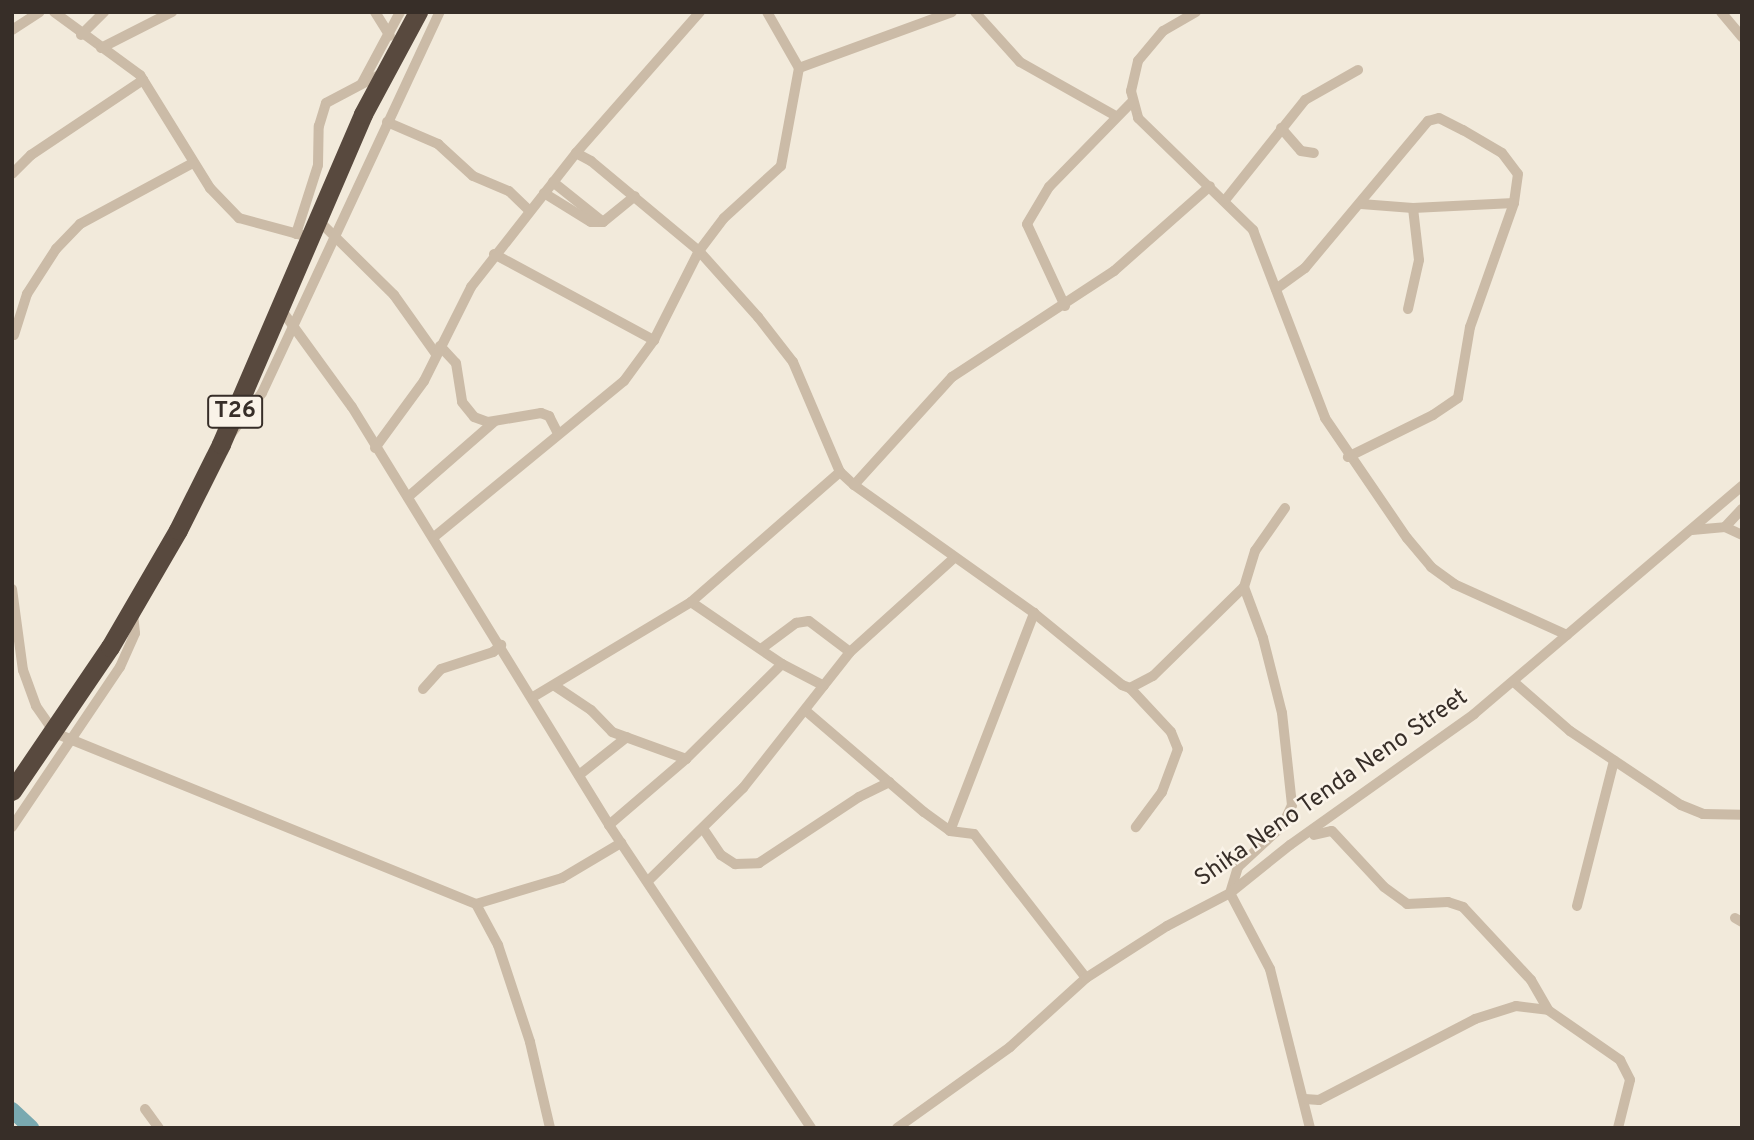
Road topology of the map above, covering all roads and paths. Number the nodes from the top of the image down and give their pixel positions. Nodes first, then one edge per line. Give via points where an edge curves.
1 (40, 12) edge
2 (54, 12) edge
3 (104, 12) edge
4 (172, 12) edge
5 (375, 12) edge
6 (400, 12) edge
7 (418, 12) edge
8 (440, 12) edge
9 (700, 12) edge
10 (767, 12) edge
11 (952, 12) edge
12 (975, 12) edge
13 (1196, 12) edge
14 (1721, 12) edge
15 (12, 30) edge
16 (81, 35) junction
17 (1742, 37) edge
18 (393, 42) junction
19 (101, 48) junction
20 (799, 68) junction
21 (1358, 70) dead end
22 (383, 73) junction
23 (143, 80) junction
24 (361, 84) junction
25 (1132, 102) junction
26 (1116, 116) junction
27 (387, 122) junction
28 (1282, 128) junction
29 (576, 153) junction
30 (1314, 153) dead end
31 (193, 163) junction
32 (12, 174) edge
33 (553, 182) junction
34 (1210, 186) junction
35 (544, 193) junction
36 (635, 196) junction
37 (1226, 199) junction
38 (1514, 203) junction
39 (1361, 204) junction
40 (1413, 208) junction
41 (530, 211) junction
42 (603, 222) junction
43 (307, 230) junction
44 (334, 234) junction
45 (699, 251) junction
46 (494, 254) junction
47 (1276, 289) junction
48 (1065, 306) junction
49 (280, 309) junction
50 (1408, 309) dead end
51 (295, 327) junction
52 (13, 335) edge
53 (654, 340) junction
54 (12, 348) edge
55 (438, 350) junction
56 (494, 422) junction
57 (558, 434) junction
58 (221, 444) junction
59 (376, 448) junction
60 (1348, 457) junction
61 (840, 471) junction
62 (853, 485) junction
63 (1742, 486) edge
64 (408, 497) junction
65 (1285, 508) dead end
66 (1742, 509) edge
67 (1725, 527) junction
68 (1692, 530) junction
69 (1742, 535) edge
70 (434, 537) junction
71 (954, 558) junction
72 (1244, 587) junction
73 (12, 589) edge
74 (691, 602) junction
75 (1034, 613) junction
76 (1567, 635) junction
77 (501, 645) junction
78 (761, 649) junction
79 (850, 652) junction
80 (782, 664) junction
81 (1515, 682) junction
82 (555, 686) junction
83 (824, 686) junction
84 (422, 688) dead end
85 (1130, 688) junction
86 (533, 697) junction
87 (806, 711) junction
88 (63, 737) junction
89 (626, 737) junction
90 (686, 759) junction
91 (1614, 761) junction
92 (579, 775) junction
93 (890, 782) junction
94 (12, 791) edge
95 (1742, 815) edge
96 (609, 825) junction
97 (12, 827) edge
98 (1136, 827) dead end
99 (704, 830) junction
100 (950, 831) junction
101 (621, 843) junction
102 (649, 880) junction
103 (1231, 895) junction
104 (476, 904) junction
105 (1577, 906) dead end
106 (1086, 978) junction
107 (1548, 1010) junction
108 (1305, 1099) junction
109 (145, 1109) dead end
110 (159, 1128) edge
111 (550, 1128) edge
112 (811, 1128) edge
113 (897, 1128) edge
114 (1311, 1128) edge
115 (1618, 1128) edge

1 - 15 street
2 - 16 street
3 - 16 street
4 - 19 street
5 - 18 street
6 - 18 street
7 - 18 highway, T26
8 - 27 street
9 - 29 street
10 - 20 street
11 - 20 street
12 - 26 street via 1020,62
13 - 25 street via 1148,46 1132,76
14 - 17 street
16 - 19 street
18 - 22 highway, T26
18 - 24 street
19 - 23 street
20 - 45 street via 781,166 724,219
21 - 28 street via 1305,100
22 - 24 street
22 - 43 highway, T26
23 - 31 street
23 - 32 street via 37,150
24 - 43 street via 326,103 319,126
25 - 26 street
25 - 34 street via 1148,131
26 - 48 street via 1049,187 1027,225
27 - 41 street via 438,144 473,176 509,191
27 - 44 street
28 - 30 street via 1301,151
28 - 37 street
29 - 33 street
29 - 36 street
31 - 43 street via 239,218
31 - 52 street via 80,224 56,249 27,294
33 - 35 street
33 - 42 street
34 - 37 street
34 - 48 street via 1114,271
35 - 41 street
35 - 42 street via 578,217
36 - 42 street
36 - 45 street
37 - 47 street via 1260,241
38 - 39 street via 1518,174 1511,161 1439,118 1417,131
38 - 40 street
38 - 60 street via 1470,327 1458,398
39 - 40 street
39 - 47 street via 1297,276
40 - 50 street via 1419,260
41 - 46 street
43 - 44 street
43 - 49 highway, T26
44 - 51 street
44 - 55 street via 394,295
45 - 53 street
45 - 61 street via 793,362
46 - 53 street
46 - 55 street
47 - 60 street via 1325,418
48 - 62 street via 952,377
49 - 51 street
49 - 58 highway, T26
51 - 58 street via 262,393
51 - 59 street via 331,374
52 - 54 street
53 - 57 street via 609,396
55 - 56 street via 459,369 466,409 481,421
55 - 59 street via 409,406
56 - 57 street via 541,413 549,416
56 - 64 street
57 - 70 street
58 - 88 highway, T26
59 - 64 street
60 - 76 street via 1400,530 1442,576
61 - 62 street
61 - 74 street
62 - 71 street
63 - 68 street, Shika Neno Tenda Neno Street
64 - 70 street
65 - 72 street via 1255,551
66 - 67 street
67 - 68 street
67 - 69 street
68 - 76 street, Shika Neno Tenda Neno Street
70 - 77 street
71 - 75 street
71 - 79 street
72 - 85 street via 1153,676
72 - 103 street via 1282,713 1292,805 1282,826 1232,875
73 - 88 street via 23,670 36,706
74 - 78 street
74 - 82 street
75 - 85 street
75 - 100 street
76 - 81 street, Shika Neno Tenda Neno Street
77 - 84 street via 488,654 441,669
77 - 86 street
78 - 79 street via 796,623 809,621
78 - 80 street
79 - 83 street
80 - 83 street
80 - 90 street
81 - 91 street via 1570,731
81 - 103 street, Shika Neno Tenda Neno Street
82 - 86 street
82 - 89 street via 592,710 612,732
83 - 87 street
85 - 98 street via 1171,732 1178,749 1162,792
86 - 92 street
87 - 93 street
87 - 99 street
88 - 94 highway, T26
88 - 97 street
88 - 104 street
89 - 90 street
89 - 92 street
90 - 96 street
91 - 95 street via 1694,811
91 - 105 street
92 - 96 street
93 - 99 street via 859,797 759,863 735,864 721,855
93 - 100 street
96 - 101 street
99 - 102 street
100 - 106 street via 974,834 991,851
101 - 102 street
101 - 104 street via 562,878
102 - 112 street
103 - 106 street, Shika Neno Tenda Neno Street via 1167,926
103 - 107 street via 1311,837 1332,831 1384,887 1407,904 1448,902 1464,907 1531,980
103 - 108 street via 1270,969
104 - 111 street via 498,945 530,1042
106 - 113 street, Shika Neno Tenda Neno Street via 1010,1047
107 - 108 street via 1516,1006 1475,1018 1326,1097
107 - 115 street via 1620,1060 1630,1074
108 - 114 street
109 - 110 street

